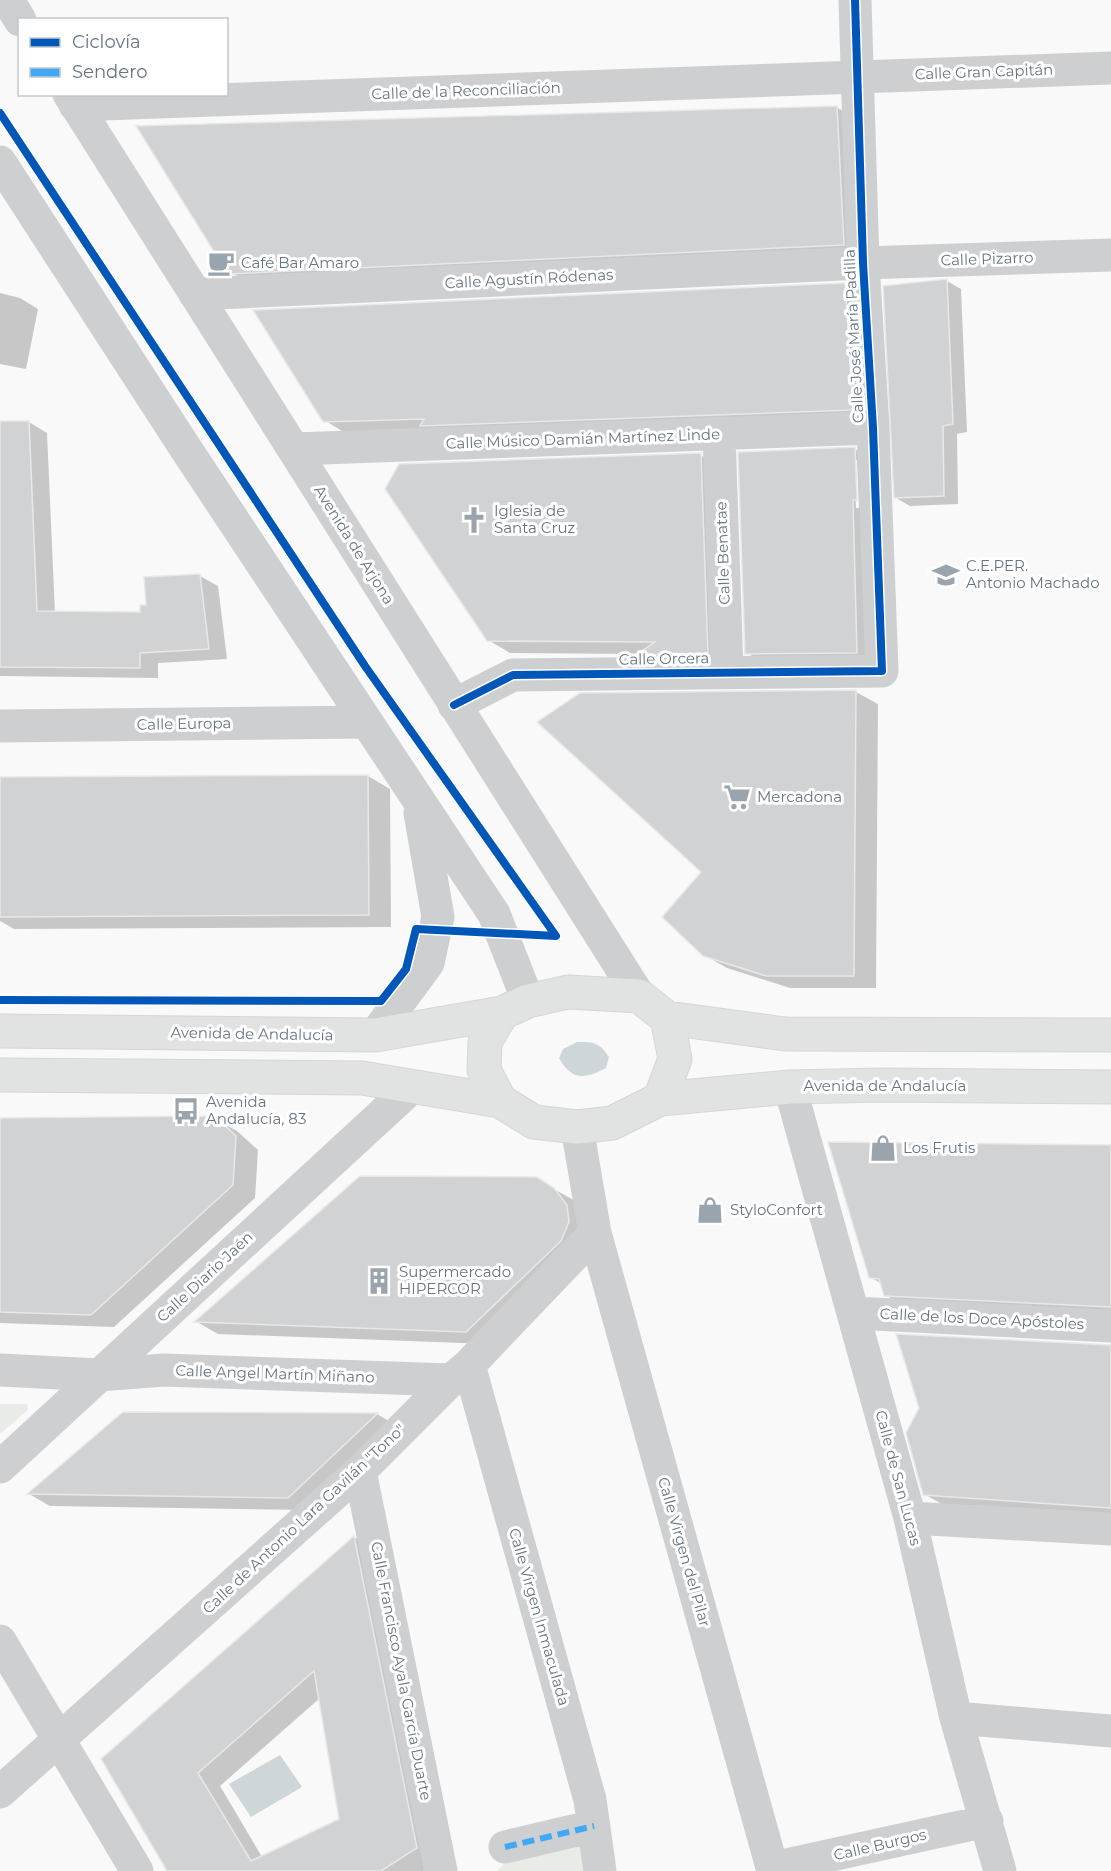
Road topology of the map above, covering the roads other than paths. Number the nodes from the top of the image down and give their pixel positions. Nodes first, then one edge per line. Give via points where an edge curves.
1 (8, 0) edge
2 (855, 0) edge
3 (20, 18) edge
4 (1111, 68) edge
5 (857, 76) junction
6 (228, 95) edge
7 (203, 96) edge
8 (72, 100) edge
9 (0, 162) edge
10 (1111, 255) edge
11 (863, 263) junction
12 (195, 294) junction
13 (873, 428) junction
14 (718, 434) junction
15 (294, 449) junction
16 (727, 671) junction
17 (882, 671) joint
18 (454, 705) junction
19 (367, 722) junction
20 (0, 726) edge
21 (418, 802) junction
22 (639, 996) junction
23 (515, 1007) junction
24 (667, 1018) junction
25 (0, 1031) edge
26 (375, 1035) junction
27 (1111, 1035) edge
28 (0, 1075) edge
29 (412, 1087) junction
30 (790, 1087) junction
31 (1111, 1088) edge
32 (660, 1099) junction
33 (500, 1101) junction
34 (577, 1127) junction
35 (595, 1233) junction
36 (854, 1313) junction
37 (1111, 1326) edge
38 (0, 1370) edge
39 (460, 1372) junction
40 (99, 1375) junction
41 (0, 1467) edge
42 (360, 1471) junction
43 (910, 1518) junction
44 (1111, 1529) edge
45 (0, 1641) edge
46 (956, 1718) junction
47 (1111, 1731) edge
48 (59, 1740) junction
49 (0, 1792) edge
50 (987, 1821) junction
51 (594, 1826) junction
52 (505, 1847) dead end
53 (436, 1868) edge
54 (773, 1870) edge
55 (138, 1871) edge
56 (600, 1871) edge
57 (1000, 1871) edge

1 - 3 street
2 - 5 street, Calle José María Padilla
4 - 5 street, Calle Gran Capitán
5 - 6 street, Calle de la Reconciliación
5 - 11 street, Calle José María Padilla
7 - 8 street, Calle de la Reconciliación
8 - 12 street, Avenida de Arjona
9 - 19 street
10 - 11 street, Calle Pizarro
11 - 12 street, Calle Agustín Ródenas
11 - 13 street, Calle José María Padilla
12 - 15 street, Avenida de Arjona
13 - 14 street, Calle Músico Damián Martínez Linde
13 - 17 street, Calle José María Padilla
14 - 15 street, Calle Músico Damián Martínez Linde
14 - 16 street, Calle Benatae
15 - 18 street, Avenida de Arjona
16 - 17 street, Calle Orcera
16 - 18 street, Calle Orcera via 513,675
18 - 22 street, Avenida de Arjona
19 - 20 street, Calle Europa
19 - 21 street
21 - 23 street via 494,914
21 - 26 street via 438,917 428,963
22 - 23 main road via 568,992
22 - 24 main road
23 - 26 main road, Avenida de Andalucía
23 - 33 main road via 485,1042 484,1070
24 - 27 main road via 785,1034
24 - 32 main road via 675,1059
25 - 26 main road, Avenida de Andalucía
28 - 29 main road via 362,1078
29 - 33 main road
29 - 40 street, Calle Diario Jaén
30 - 31 main road, Avenida de Andalucía
30 - 32 main road, Avenida de Andalucía
30 - 36 street, Calle de San Lucas
32 - 34 main road via 612,1123
33 - 34 main road via 534,1122
34 - 35 street, Calle Virgen del Pilar
35 - 39 street, Calle de Antonio Lara Gavilán "Tono"
35 - 54 street, Calle Virgen del Pilar
36 - 37 street, Calle de los Doce Apóstoles
36 - 43 street, Calle de San Lucas
38 - 40 street, Calle Angel Martín Miñano
39 - 40 street, Calle Angel Martín Miñano via 164,1370
39 - 42 street, Calle de Antonio Lara Gavilán "Tono"
39 - 51 street, Calle Virgen Inmaculada via 590,1800
40 - 41 street, Calle Diario Jaén
42 - 48 street, Calle de Antonio Lara Gavilán "Tono"
42 - 53 street, Calle Francisco Ayala García Duarte
43 - 44 street
43 - 46 street, Calle de San Lucas
45 - 48 street
46 - 47 street
46 - 50 street, Calle de San Lucas
48 - 49 street, Calle de Antonio Lara Gavilán "Tono"
48 - 55 street
50 - 54 street, Calle Burgos
50 - 57 street, Calle de San Lucas
51 - 52 street
51 - 56 street, Calle Virgen Inmaculada

